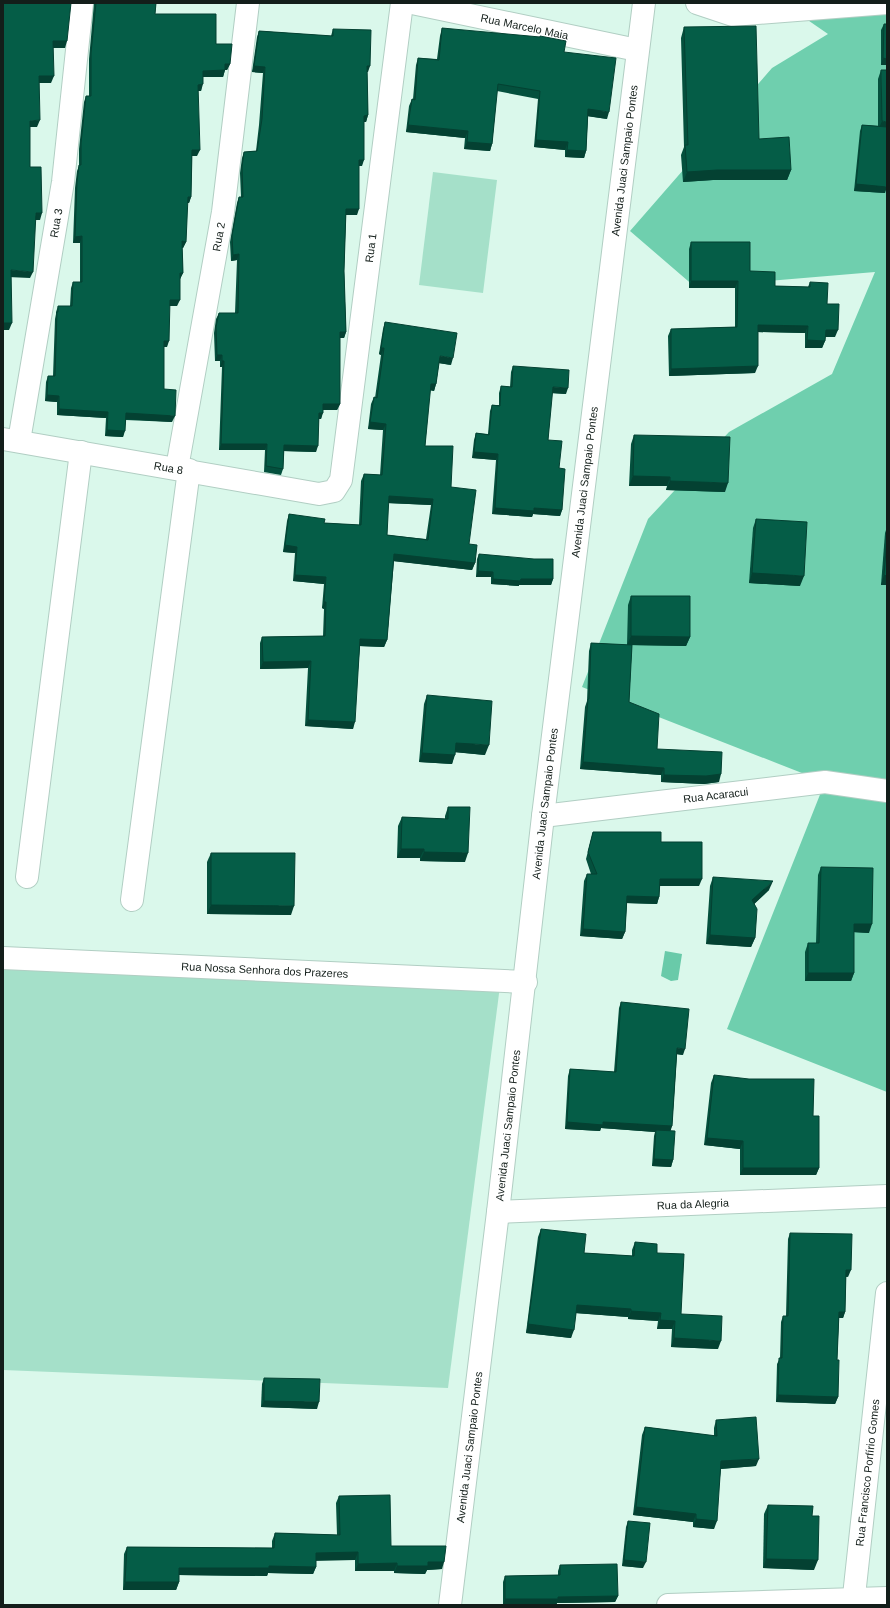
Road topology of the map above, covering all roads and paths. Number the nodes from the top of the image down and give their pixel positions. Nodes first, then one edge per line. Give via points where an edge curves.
1 (82, 3) edge
2 (248, 3) edge
3 (402, 3) edge
4 (412, 3) edge
5 (644, 3) edge
6 (697, 3) edge
7 (887, 3) edge
8 (638, 50) junction
9 (11, 440) edge
10 (81, 452) junction
11 (183, 469) junction
12 (334, 491) joint
13 (887, 791) edge
14 (544, 816) junction
15 (27, 877) dead end
16 (132, 900) dead end
17 (3, 958) edge
18 (526, 982) junction
19 (887, 1196) edge
20 (498, 1212) junction
21 (887, 1293) edge
22 (887, 1598) edge
23 (854, 1602) edge
24 (450, 1605) edge
25 (668, 1605) edge

1 - 9 street, Rua 3 via 63,182
2 - 11 street, Rua 2 via 223,212
3 - 12 street, Rua 1 via 341,480
4 - 8 street, Rua Marcelo Maia
5 - 8 street, Avenida Juaci Sampaio Pontes
6 - 7 street via 733,15
8 - 14 street, Avenida Juaci Sampaio Pontes
9 - 10 street, Rua 8
10 - 11 street, Rua 8
10 - 15 street
11 - 12 street, Rua 8 via 320,494
11 - 16 street, Rua 2
13 - 14 street, Rua Acaracui via 825,782
14 - 18 street, Avenida Juaci Sampaio Pontes
17 - 18 street, Rua Nossa Senhora dos Prazeres
18 - 20 street, Avenida Juaci Sampaio Pontes
19 - 20 street, Rua da Alegria
20 - 24 street, Avenida Juaci Sampaio Pontes
21 - 23 street, Rua Francisco Porfírio Gomes
22 - 23 street
23 - 25 street

